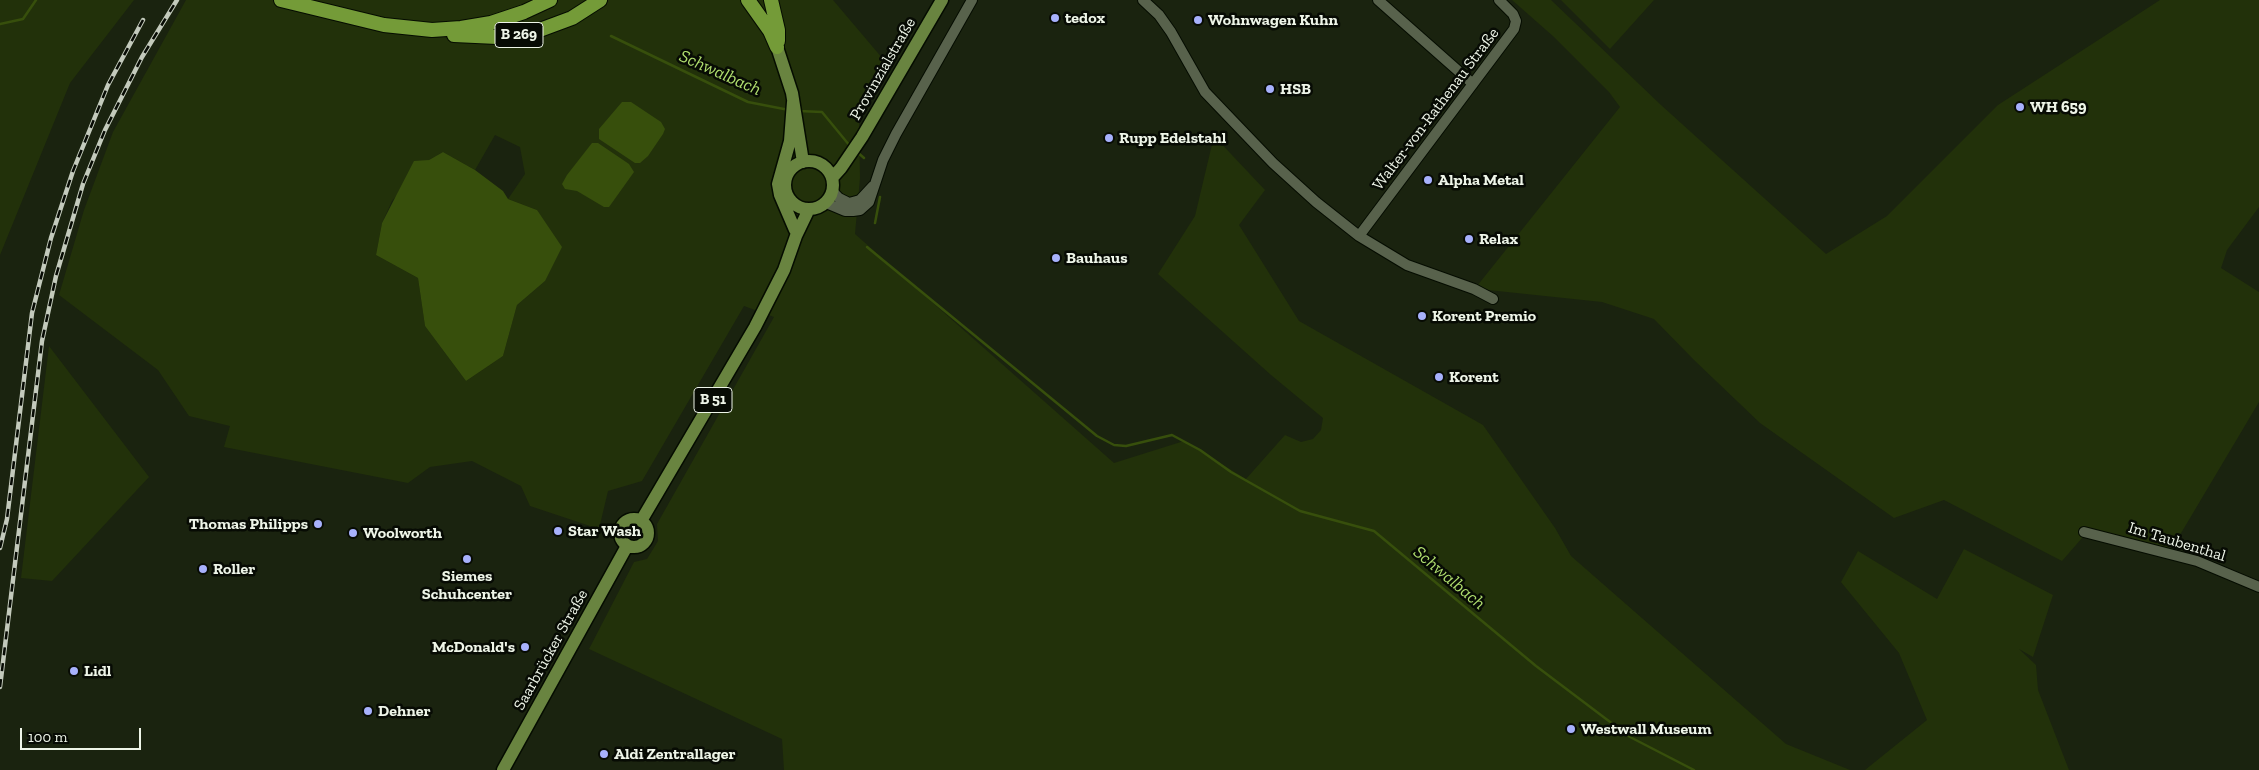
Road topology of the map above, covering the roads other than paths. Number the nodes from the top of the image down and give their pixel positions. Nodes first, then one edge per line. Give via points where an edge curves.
1 (281, 0) edge
2 (550, 0) edge
3 (600, 0) edge
4 (748, 0) edge
5 (771, 0) edge
6 (942, 0) edge
7 (972, 0) edge
8 (1143, 0) edge
9 (1378, 0) edge
10 (1498, 0) edge
11 (432, 30) junction
12 (778, 47) junction
13 (1473, 84) junction
14 (794, 121) junction
15 (803, 162) junction
16 (830, 179) junction
17 (874, 183) junction
18 (826, 203) junction
19 (796, 206) junction
20 (809, 209) junction
21 (796, 233) junction
22 (1359, 236) junction
23 (1493, 299) dead end
24 (641, 521) junction
25 (2084, 532) dead end
26 (627, 546) junction
27 (2259, 587) edge
28 (503, 770) edge

1 - 11 highway, B 269 via 384,25
2 - 11 highway, B 269 via 491,23
3 - 11 highway, B 269 via 572,18 518,35 471,37
4 - 12 highway
5 - 12 highway via 778,30
6 - 16 main road, Provinzialstraße via 862,137 851,154 837,164
7 - 17 street via 896,134
8 - 22 street via 1171,32 1206,92 1273,163
9 - 13 street
10 - 13 street, Walter-von-Rathenau Straße via 1513,14 1516,21 1514,29
12 - 14 main road via 792,98
13 - 22 street, Walter-von-Rathenau Straße
14 - 15 main road
14 - 21 main road via 778,184
15 - 16 main road via 819,163
15 - 19 main road, B 51 via 790,170 785,185 790,200
16 - 17 street via 844,201 855,201 868,193
16 - 18 main road
17 - 18 street via 869,202 860,210 845,210
18 - 20 main road
19 - 20 main road
19 - 21 main road, B 51
20 - 21 main road, B 51
21 - 24 main road, B 51 via 784,270 755,327
22 - 23 street via 1408,266
24 - 26 main road via 647,528 646,540 640,546
24 - 26 main road via 630,520 621,528 620,536
25 - 27 street, Im Taubenthal via 2197,561
26 - 28 main road, Saarbrücker Straße

